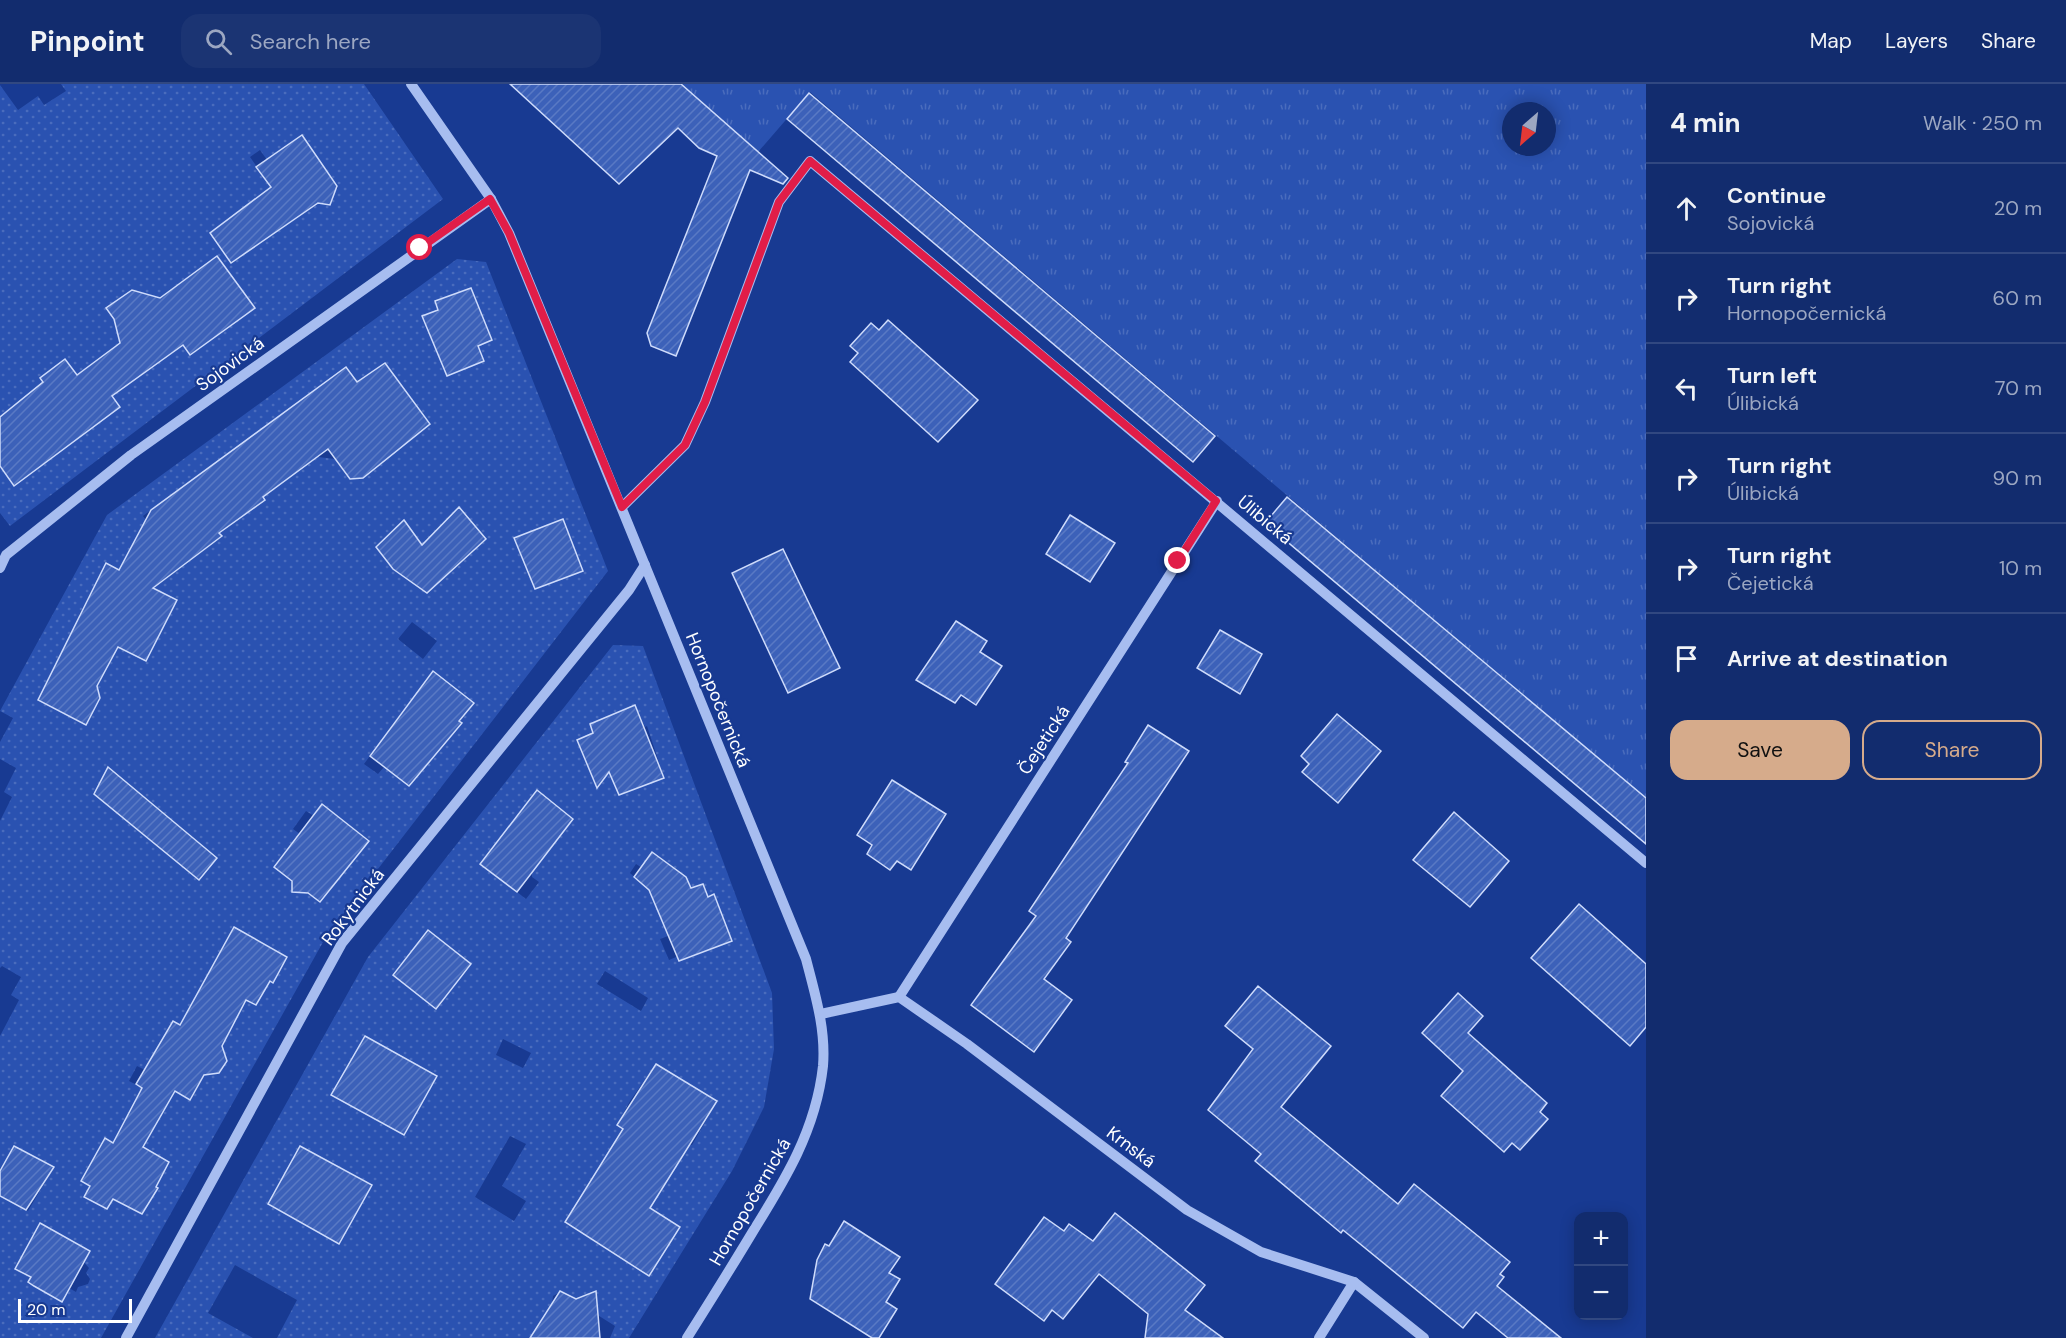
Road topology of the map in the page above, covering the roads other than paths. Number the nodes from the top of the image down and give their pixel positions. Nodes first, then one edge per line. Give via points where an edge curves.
1 (411, 84) edge
2 (490, 199) junction
3 (1216, 501) junction
4 (622, 507) junction
5 (645, 565) junction
6 (0, 568) edge
7 (1646, 863) edge
8 (899, 997) junction
9 (821, 1014) junction
10 (1354, 1282) junction
11 (126, 1338) edge
12 (687, 1338) edge
13 (1319, 1338) edge
14 (1424, 1338) edge

1 - 2 street, Hornopočernická
2 - 4 street, Hornopočernická via 509,233
2 - 6 street, Sojovická via 130,455 6,555
3 - 4 street, Úlibická via 810,161 779,202 705,402 685,445
3 - 7 street, Úlibická
3 - 8 street, Čejetická
4 - 5 street, Hornopočernická
5 - 9 street, Hornopočernická via 806,959
5 - 11 street, Rokytnická via 629,590 342,943
8 - 9 street
8 - 10 street, Krnská via 1187,1210 1261,1252
9 - 12 street, Hornopočernická via 823,1065 807,1136 789,1174
10 - 13 street
10 - 14 street, Krnská

